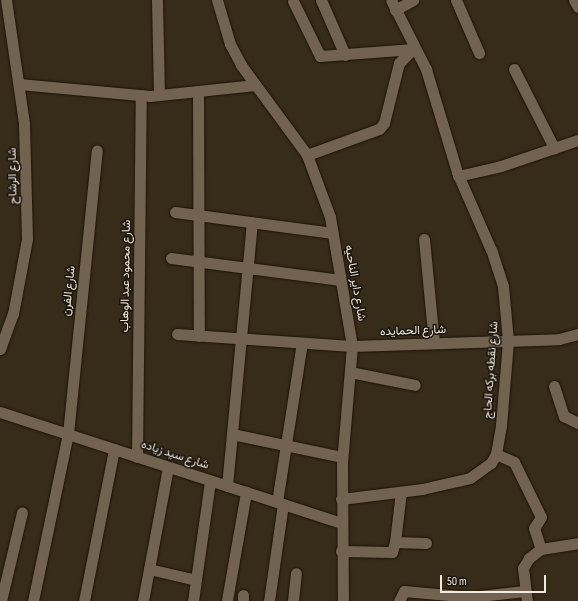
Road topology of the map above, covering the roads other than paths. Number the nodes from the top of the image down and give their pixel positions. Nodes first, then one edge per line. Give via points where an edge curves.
1 (6, 0) edge
2 (156, 0) edge
3 (217, 0) edge
4 (321, 0) edge
5 (413, 0) edge
6 (456, 0) edge
7 (574, 0) edge
8 (293, 1) dead end
9 (393, 5) edge
10 (578, 7) edge
11 (413, 49) junction
12 (479, 53) dead end
13 (346, 55) junction
14 (514, 69) dead end
15 (19, 84) junction
16 (255, 85) junction
17 (198, 91) junction
18 (159, 95) junction
19 (141, 96) junction
20 (578, 140) edge
21 (554, 148) junction
22 (97, 150) dead end
23 (307, 155) junction
24 (458, 176) junction
25 (175, 212) dead end
26 (198, 215) junction
27 (252, 222) junction
28 (333, 233) junction
29 (424, 239) dead end
30 (171, 258) dead end
31 (199, 262) junction
32 (248, 268) junction
33 (341, 280) junction
34 (177, 334) dead end
35 (578, 334) edge
36 (199, 336) junction
37 (241, 340) junction
38 (508, 341) junction
39 (302, 343) junction
40 (434, 343) junction
41 (352, 346) junction
42 (0, 349) edge
43 (350, 372) junction
44 (415, 385) dead end
45 (554, 386) dead end
46 (0, 412) edge
47 (578, 423) edge
48 (68, 434) junction
49 (232, 434) junction
50 (286, 446) junction
51 (114, 449) junction
52 (496, 454) junction
53 (137, 457) junction
54 (342, 457) junction
55 (168, 467) junction
56 (210, 480) junction
57 (227, 486) junction
58 (246, 492) junction
59 (401, 492) junction
60 (341, 499) junction
61 (280, 503) junction
62 (22, 512) dead end
63 (341, 523) junction
64 (395, 542) junction
65 (426, 543) dead end
66 (578, 543) edge
67 (541, 549) junction
68 (341, 551) junction
69 (149, 569) junction
70 (296, 573) dead end
71 (196, 580) junction
72 (526, 596) edge
73 (227, 600) dead end
74 (1, 601) edge
75 (33, 601) edge
76 (84, 601) edge
77 (143, 601) edge
78 (193, 601) edge
79 (269, 601) edge
80 (294, 601) edge
81 (343, 601) edge
82 (399, 601) edge

1 - 15 street, شارع الرشاح
2 - 18 street
3 - 16 street, شارع داير الناحيه via 230,44
4 - 13 street
5 - 9 street
6 - 12 street
7 - 10 street
8 - 13 street via 318,54
9 - 11 street, شارع نقطه بركه الحاج
11 - 13 street
11 - 23 street via 399,63 384,123 379,129
11 - 24 street, شارع نقطه بركه الحاج via 426,69
14 - 21 street
15 - 19 street
15 - 42 street, شارع الرشاح via 27,162 27,239 19,292
16 - 17 street
16 - 23 street, شارع داير الناحيه
17 - 18 street
17 - 26 street
18 - 19 street
19 - 53 street, شارع محمود عبد الوهاب
20 - 21 street
21 - 24 street
22 - 48 street, شارع الفرن
23 - 28 street, شارع داير الناحيه via 323,193
24 - 38 street, شارع نقطه بركه الحاج via 491,250 503,286
25 - 26 street
26 - 27 street
26 - 31 street
27 - 28 street
27 - 32 street
28 - 33 street, شارع داير الناحيه
29 - 40 street
30 - 31 street
31 - 32 street
31 - 36 street
32 - 33 street
32 - 37 street
33 - 41 street, شارع داير الناحيه
34 - 36 street, شارع الحمايده
35 - 38 street, شارع الحمايده via 568,338
36 - 37 street, شارع الحمايده
37 - 39 street, شارع الحمايده
37 - 49 street
38 - 40 street, شارع الحمايده
38 - 52 street, شارع نقطه بركه الحاج
39 - 41 street, شارع الحمايده
39 - 50 street
40 - 41 street, شارع الحمايده
41 - 43 street, شارع داير الناحيه
43 - 44 street
43 - 54 street, شارع داير الناحيه
45 - 47 street via 564,416
46 - 48 street, شارع سيد زياده
48 - 51 street, شارع سيد زياده
48 - 75 street, شارع الفرن
49 - 50 street
49 - 57 street
50 - 54 street
50 - 61 street
51 - 53 street, شارع سيد زياده
51 - 76 street
52 - 59 street via 483,470 470,478
52 - 67 street via 514,462 541,517 534,528
53 - 55 street, شارع سيد زياده
54 - 60 street, شارع داير الناحيه
55 - 56 street, شارع سيد زياده
55 - 69 street
56 - 57 street, شارع سيد زياده
56 - 71 street
57 - 58 street, شارع سيد زياده
58 - 61 street, شارع سيد زياده
58 - 73 street
59 - 60 street
59 - 64 street
60 - 63 street, شارع داير الناحيه
61 - 63 street, شارع سيد زياده
61 - 79 street
62 - 74 street
63 - 68 street, شارع داير الناحيه
64 - 65 street
64 - 68 street via 392,552
66 - 67 street
67 - 72 street via 529,558 523,568
68 - 81 street, شارع داير الناحيه
69 - 71 street
69 - 77 street
70 - 80 street
71 - 78 street
72 - 82 street via 471,596 404,591

